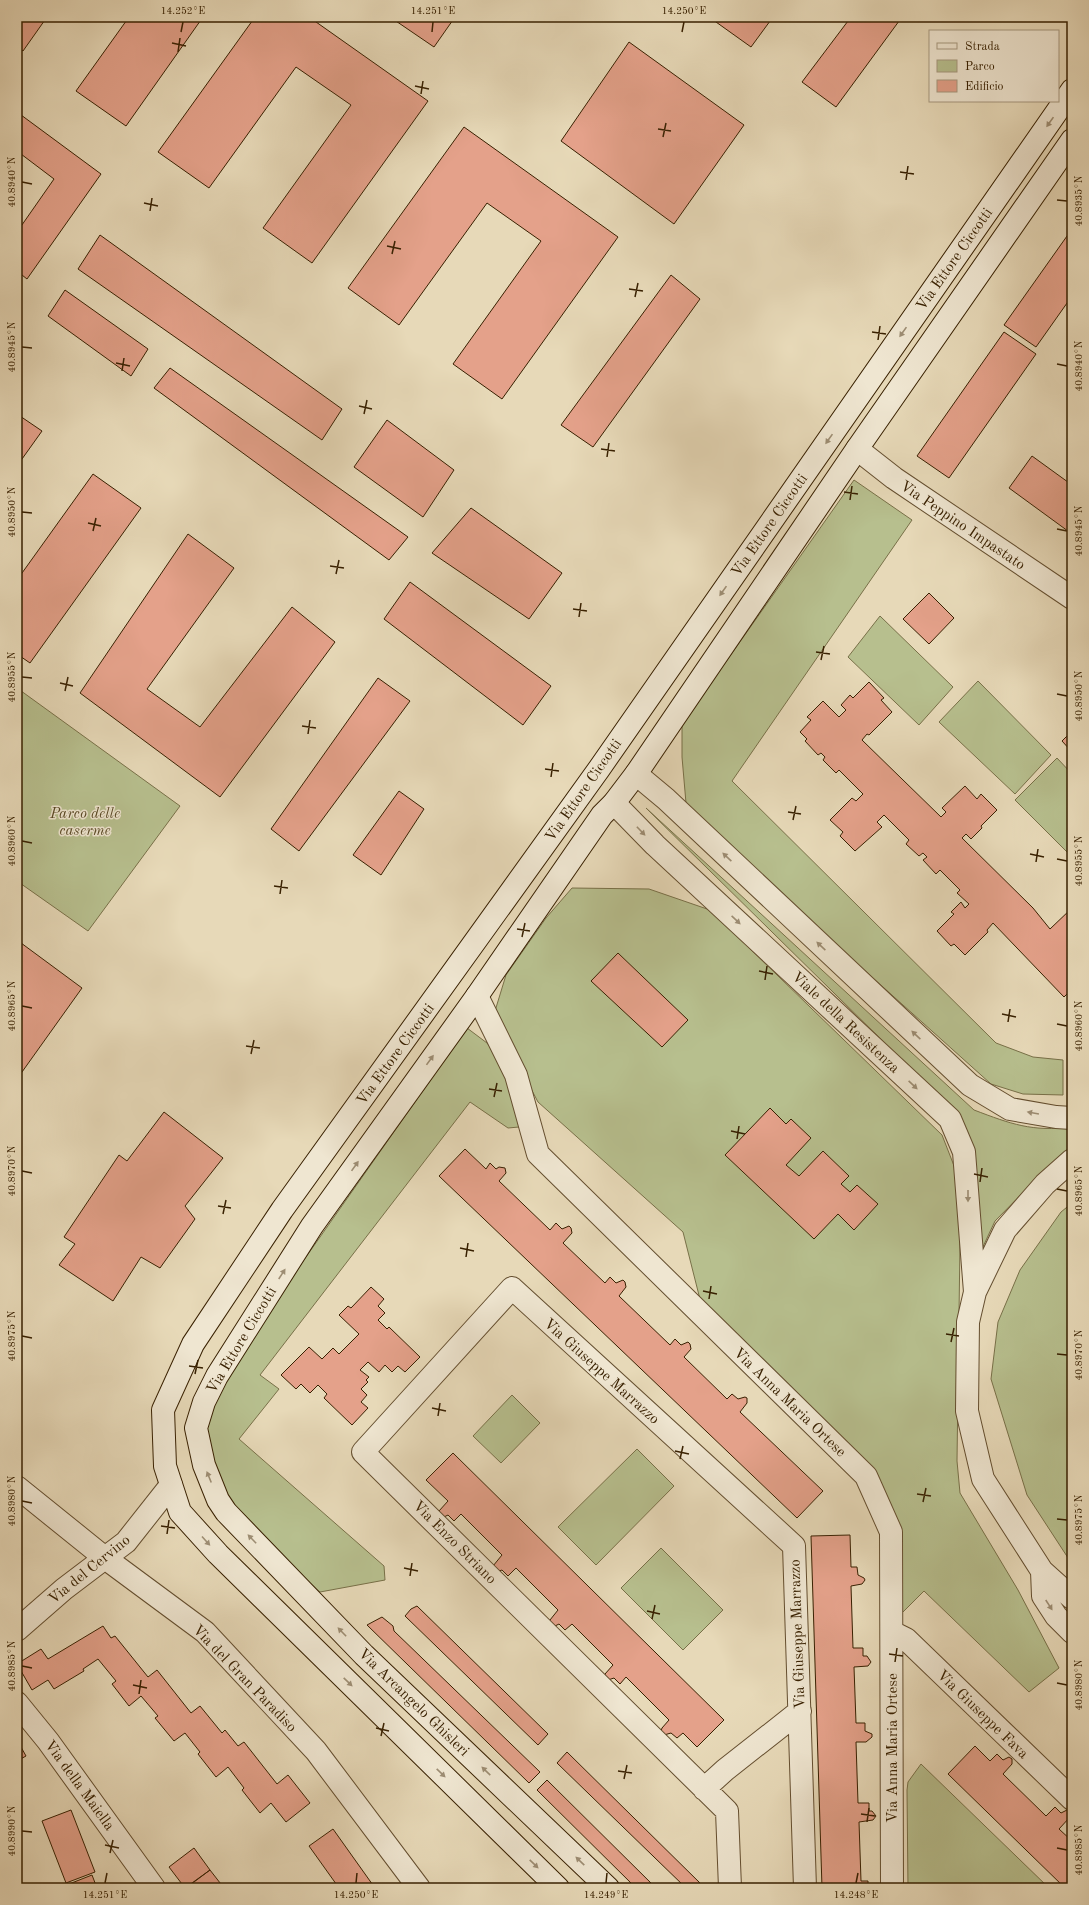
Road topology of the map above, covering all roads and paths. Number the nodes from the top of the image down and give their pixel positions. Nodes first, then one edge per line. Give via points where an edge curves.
1 (1072, 90) edge
2 (1072, 140) edge
3 (857, 449) junction
4 (1072, 598) edge
5 (599, 769) junction
6 (636, 774) junction
7 (614, 803) junction
8 (477, 996) junction
9 (1072, 1118) edge
10 (1072, 1160) edge
11 (512, 1288) joint
12 (974, 1292) junction
13 (171, 1485) junction
14 (17, 1487) edge
15 (180, 1512) joint
16 (226, 1512) joint
17 (106, 1558) junction
18 (1042, 1571) junction
19 (1072, 1598) edge
20 (17, 1630) edge
21 (892, 1632) junction
22 (1072, 1632) edge
23 (17, 1703) edge
24 (800, 1711) junction
25 (704, 1788) junction
26 (1072, 1799) edge
27 (154, 1888) edge
28 (419, 1888) edge
29 (558, 1888) edge
30 (608, 1888) edge
31 (730, 1888) edge
32 (805, 1888) edge
33 (892, 1888) edge

1 -> 5 street, Via Ettore Ciccotti
2 - 3 street, Via Ettore Ciccotti
3 - 4 street, Via Peppino Impastato via 894,478
3 - 6 street, Via Ettore Ciccotti
5 - 6 street
5 - 7 street
5 - 13 street, Via Ettore Ciccotti via 282,1210 193,1344 163,1410 165,1466
6 - 7 street, Via Ettore Ciccotti
9 -> 6 street via 1010,1109 970,1085
7 - 8 street, Via Ettore Ciccotti via 595,826
7 -> 12 street, Viale della Resistenza via 655,845 950,1119 964,1152
16 -> 8 street, Via Ettore Ciccotti via 218,1500 204,1465 196,1428 204,1402 217,1376 312,1226
8 - 21 street, Via Anna Maria Ortese via 516,1075 538,1154 866,1476 891,1532
10 - 12 street, Viale della Resistenza via 1046,1184 1005,1230
11 - 24 street, Via Giuseppe Marrazzo via 794,1546
11 - 25 street, Via Enzo Striano via 362,1452
12 - 18 street, Viale della Resistenza via 968,1322 967,1411 984,1479
13 - 15 street, Via Ettore Ciccotti
13 - 17 street, Via del Cervino via 126,1542
14 - 17 street, Via del Gran Paradiso
15 -> 29 street, Via Arcangelo Ghisleri via 218,1554
30 -> 16 street, Via Arcangelo Ghisleri via 364,1655
17 - 20 street, Via del Cervino via 64,1589
17 - 28 street, Via del Gran Paradiso via 204,1632 316,1751
18 - 19 street, Viale della Resistenza
18 -> 22 street, Viale della Resistenza via 1044,1596 1056,1616
21 - 26 street, Via Giuseppe Fava via 906,1639
21 - 33 street, Via Anna Maria Ortese
23 - 27 street, Via della Maiella via 48,1741
24 - 25 street
24 - 32 street, Via Giuseppe Marrazzo
25 - 31 street, Via Enzo Striano via 727,1811

